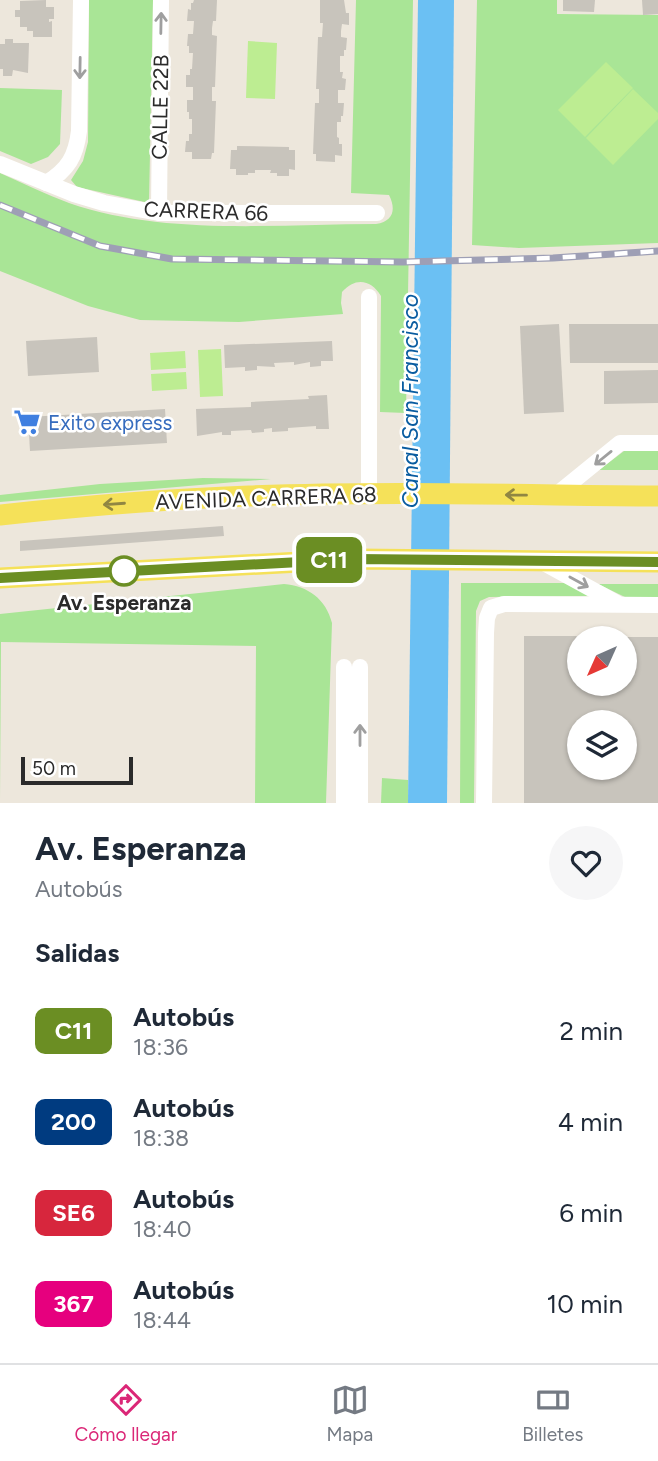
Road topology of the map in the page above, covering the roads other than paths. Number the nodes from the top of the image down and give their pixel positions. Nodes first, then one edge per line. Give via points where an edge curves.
1 (81, 0) edge
2 (162, 0) edge
3 (0, 164) edge
4 (46, 183) junction
5 (159, 213) junction
6 (377, 213) dead end
7 (369, 298) dead end
8 (658, 443) edge
9 (369, 494) junction
10 (556, 495) junction
11 (658, 496) edge
12 (0, 515) edge
13 (540, 560) junction
14 (658, 562) edge
15 (0, 578) edge
16 (619, 605) junction
17 (658, 605) edge
18 (344, 803) edge
19 (360, 803) edge
20 (484, 803) edge

1 -> 4 street via 77,149 67,167
5 -> 2 street, CALLE 22B
3 - 4 street, CARRERA 66
4 - 5 street, CARRERA 66 via 104,204
5 - 6 street, CARRERA 66
7 - 9 street
8 -> 10 street via 620,443
10 -> 9 main road, AVENIDA CARRERA 68
9 -> 12 main road, AVENIDA CARRERA 68 via 179,499
10 - 11 main road, AVENIDA CARRERA 68
13 - 14 main road
13 - 15 main road via 295,561
13 -> 16 street
16 - 17 street
16 - 20 street via 503,604 491,608 486,633
19 -> 18 street via 352,667

